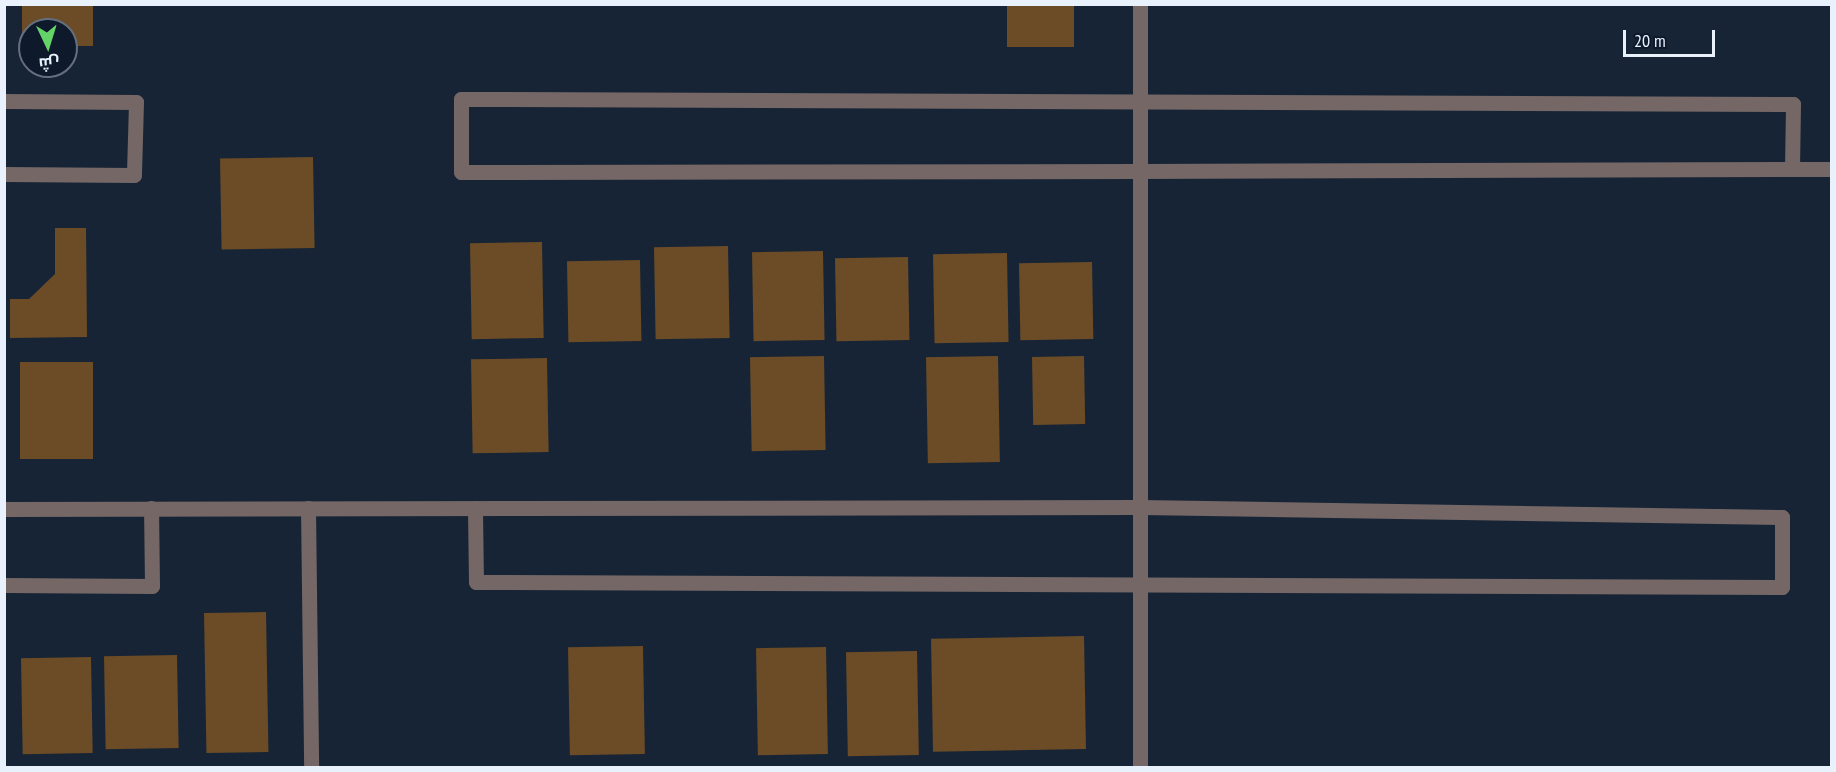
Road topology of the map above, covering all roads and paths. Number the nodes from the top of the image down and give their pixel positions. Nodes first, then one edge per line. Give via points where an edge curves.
1 (1140, 4) edge
2 (4, 101) edge
3 (1140, 104) junction
4 (1792, 169) junction
5 (1832, 169) edge
6 (1140, 171) junction
7 (4, 174) edge
8 (1140, 507) junction
9 (4, 508) edge
10 (151, 508) junction
11 (308, 508) junction
12 (475, 508) junction
13 (4, 585) edge
14 (1140, 587) junction
15 (311, 768) edge
16 (1140, 768) edge

1 - 3 street
2 - 7 street via 136,102 134,175
3 - 4 street via 1792,104
3 - 6 street
3 - 6 street via 461,99 461,172
4 - 5 street
4 - 6 street
6 - 8 street
8 - 12 street
8 - 14 street
8 - 14 street via 1782,517 1782,587
9 - 10 street
10 - 11 street
10 - 13 street via 152,586
11 - 12 street
11 - 15 street
12 - 14 street via 476,582
14 - 16 street

